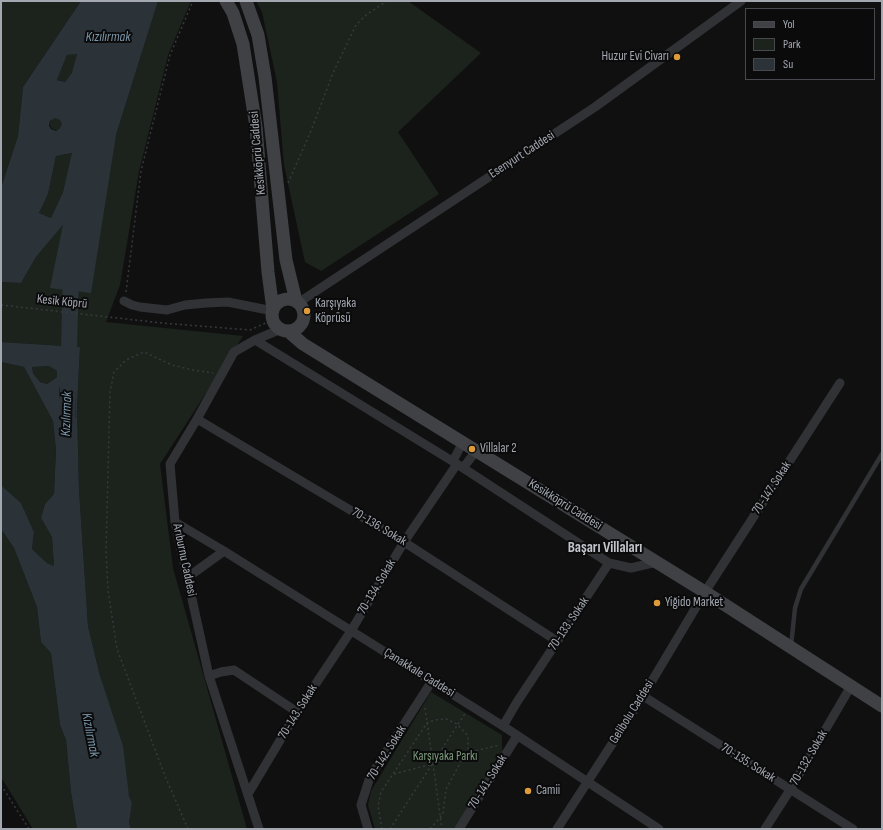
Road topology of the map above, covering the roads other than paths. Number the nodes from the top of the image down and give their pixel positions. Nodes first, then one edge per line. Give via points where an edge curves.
1 (226, 1) edge
2 (246, 1) edge
3 (741, 1) edge
4 (124, 301) road end
5 (297, 302) junction
6 (278, 320) junction
7 (255, 340) junction
8 (840, 383) dead end
9 (197, 419) junction
10 (463, 442) junction
11 (476, 450) junction
12 (882, 454) edge
13 (458, 464) junction
14 (175, 522) junction
15 (404, 542) junction
16 (224, 551) junction
17 (657, 562) junction
18 (609, 563) junction
19 (188, 577) junction
20 (704, 592) junction
21 (351, 631) junction
22 (557, 641) junction
23 (791, 647) junction
24 (209, 676) junction
25 (432, 681) junction
26 (851, 686) junction
27 (643, 696) junction
28 (882, 706) edge
29 (297, 712) junction
30 (503, 726) junction
31 (515, 739) junction
32 (587, 782) junction
33 (790, 790) junction
34 (248, 794) junction
35 (259, 829) edge
36 (368, 829) edge
37 (459, 829) edge
38 (557, 829) edge
39 (659, 829) edge
40 (765, 829) edge
41 (853, 829) edge

1 - 6 street, Kesikköprü Caddesi via 233,13 243,44 256,127 271,301
2 - 5 street, Kesikköprü Caddesi via 258,35 286,260
3 - 5 street, Esenyurt Caddesi via 595,107
4 - 6 street via 140,308 166,310 185,305 228,302
5 - 6 street via 281,300 277,304
5 - 6 street via 302,308 303,318 299,326 294,329
6 - 7 street, Arıburnu Caddesi
6 - 10 street, Kesikköprü Caddesi via 303,344
7 - 9 street, Arıburnu Caddesi via 234,352
7 - 13 street, Kesikköprü Caddesi
8 - 20 street, 70-147. Sokak
9 - 14 street, Arıburnu Caddesi via 170,464
9 - 15 street, 70-136. Sokak
10 - 11 street, Kesikköprü Caddesi
10 - 13 street
11 - 13 street
11 - 17 street, Kesikköprü Caddesi
12 - 23 lane via 801,588 795,608
13 - 15 street, 70-134. Sokak
13 - 18 street, Kesikköprü Caddesi
14 - 16 street, Çanakkale Caddesi
14 - 19 street, Arıburnu Caddesi
15 - 21 street, 70-134. Sokak
15 - 22 street, 70-136. Sokak
16 - 19 street
16 - 21 street, Çanakkale Caddesi
17 - 18 street via 632,568
17 - 20 street, Kesikköprü Caddesi
18 - 22 street, 70-133. Sokak
19 - 24 street, Arıburnu Caddesi
20 - 23 street, Kesikköprü Caddesi
20 - 27 street, Gelibolu Caddesi
21 - 25 street, Çanakkale Caddesi
21 - 29 street, 70-143. Sokak
22 - 30 street, 70-133. Sokak
23 - 26 street, Kesikköprü Caddesi
24 - 29 street via 234,670
24 - 34 street, Arıburnu Caddesi
25 - 30 street, Çanakkale Caddesi
25 - 36 street, 70-142. Sokak via 370,777 361,805
26 - 28 street, Kesikköprü Caddesi
26 - 33 street, 70-132. Sokak
27 - 32 street, Gelibolu Caddesi
27 - 33 street, 70-135. Sokak
29 - 34 street, 70-143. Sokak
30 - 31 street, Çanakkale Caddesi
31 - 32 street, Çanakkale Caddesi
31 - 37 street, 70-141. Sokak
32 - 38 street, Gelibolu Caddesi
32 - 39 street, Çanakkale Caddesi
33 - 40 street, 70-132. Sokak
33 - 41 street, 70-135. Sokak
34 - 35 street, Arıburnu Caddesi

